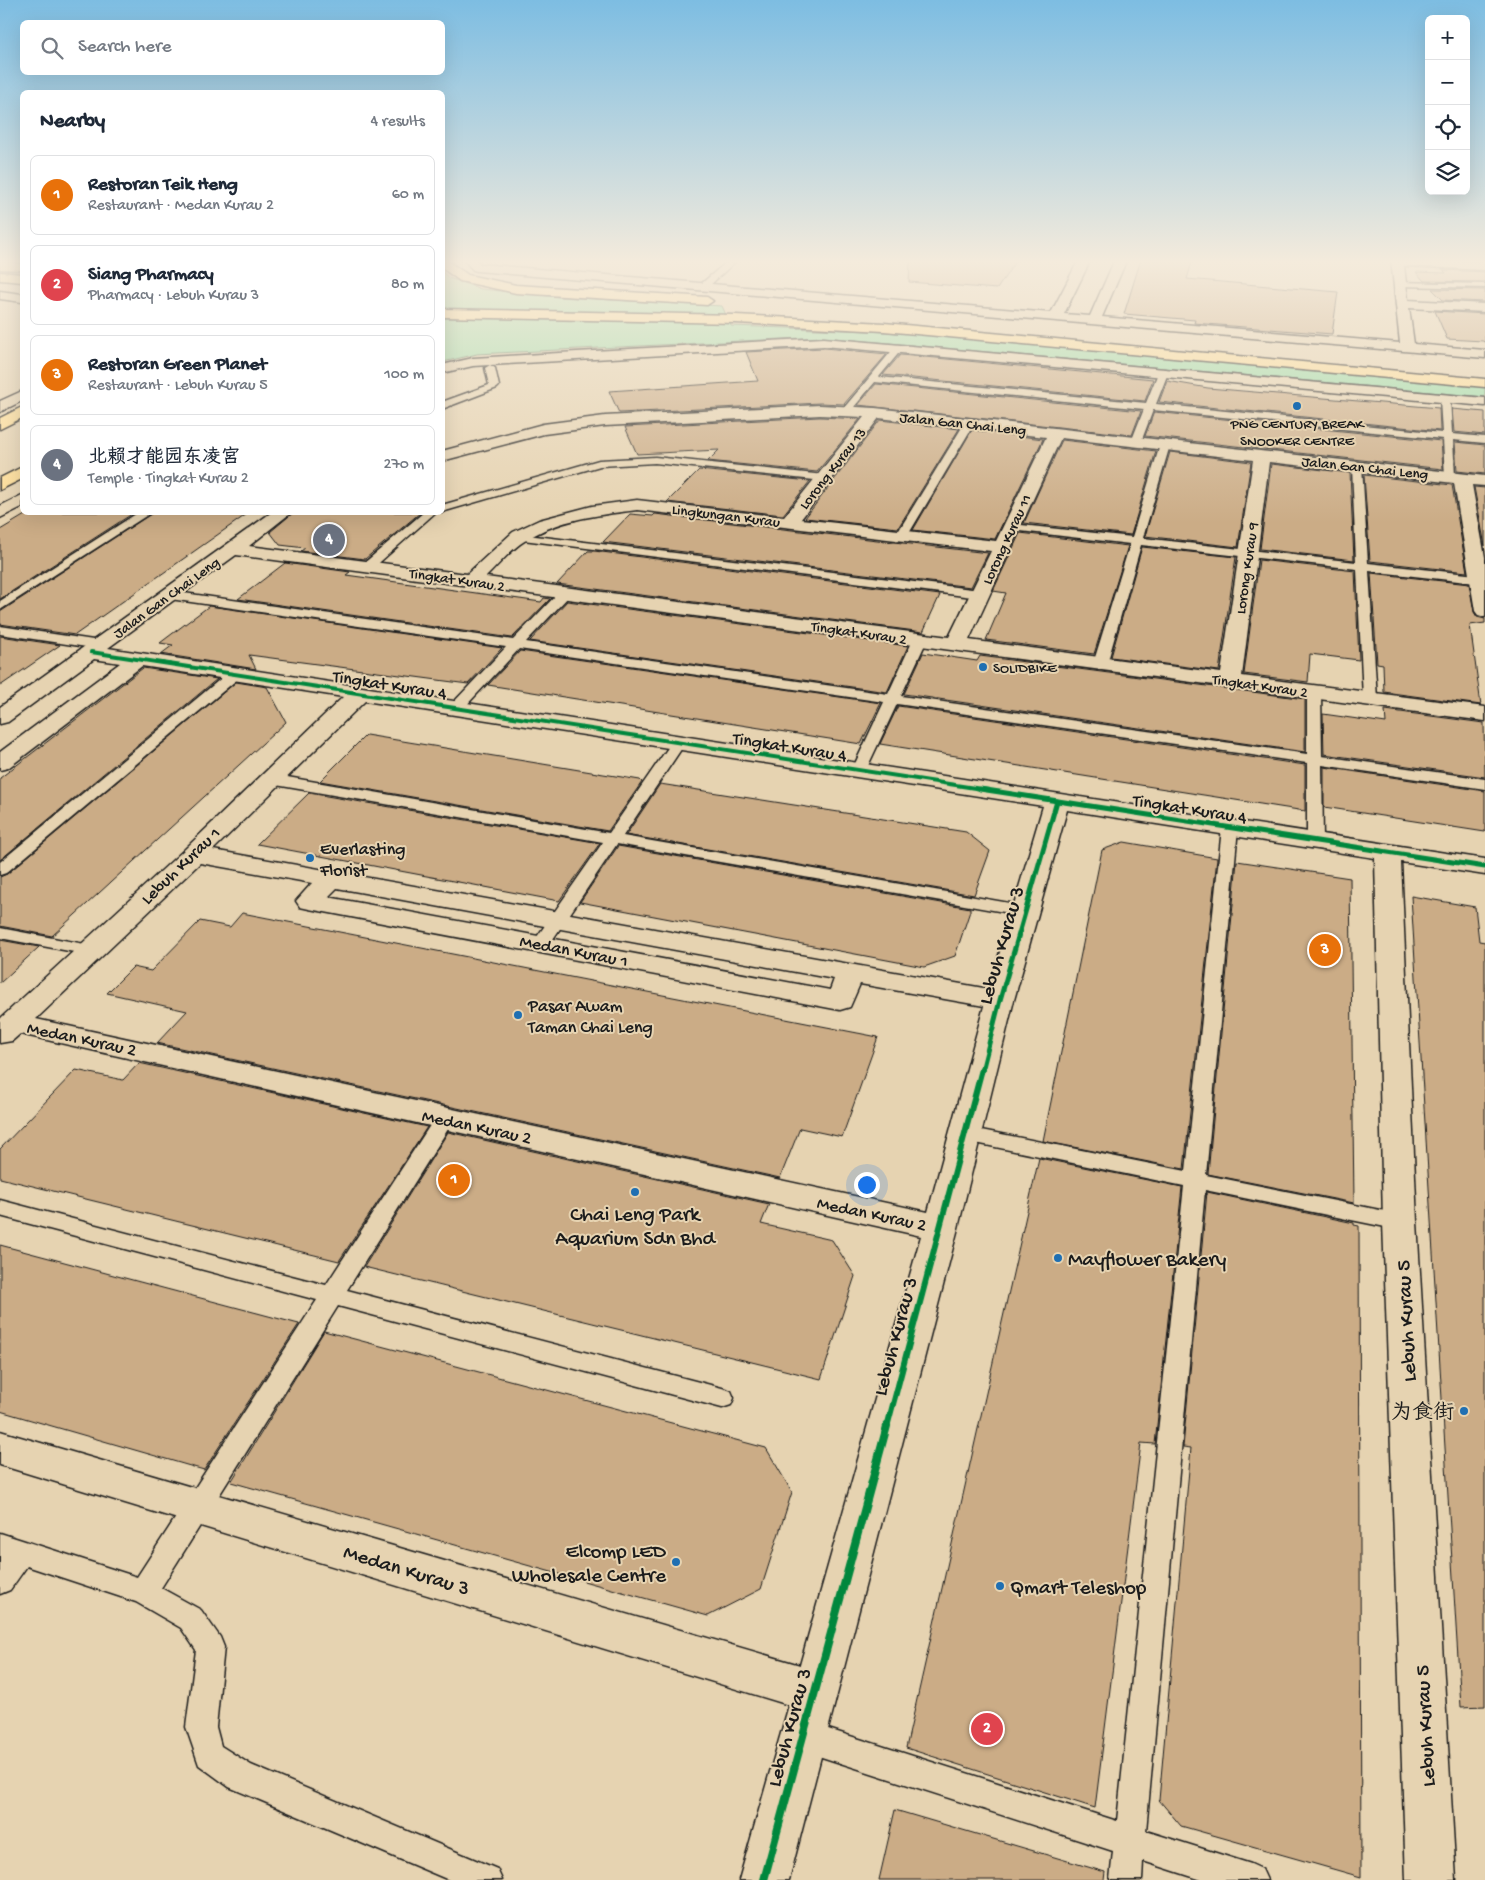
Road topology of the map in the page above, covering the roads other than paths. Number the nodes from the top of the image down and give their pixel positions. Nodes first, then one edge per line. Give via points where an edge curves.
1 (741, 347) edge
2 (874, 347) edge
3 (1113, 347) edge
4 (1181, 347) edge
5 (1229, 347) edge
6 (1414, 347) edge
7 (898, 349) junction
8 (1274, 354) junction
9 (1485, 354) edge
10 (445, 368) edge
11 (490, 368) dead end
12 (1163, 372) junction
13 (1485, 373) edge
14 (873, 379) junction
15 (1485, 383) edge
16 (20, 396) edge
17 (1445, 398) junction
18 (1485, 402) edge
19 (445, 405) edge
20 (1150, 406) junction
21 (0, 407) edge
22 (846, 411) junction
23 (20, 413) edge
24 (875, 414) junction
25 (0, 424) edge
26 (969, 424) junction
27 (1056, 433) junction
28 (1447, 436) junction
29 (1485, 440) edge
30 (1136, 442) junction
31 (1165, 445) junction
32 (445, 455) edge
33 (1262, 456) junction
34 (20, 457) edge
35 (1357, 466) junction
36 (0, 468) edge
37 (20, 473) edge
38 (1456, 477) junction
39 (824, 478) junction
40 (1485, 481) edge
41 (0, 485) edge
42 (20, 501) edge
43 (445, 508) edge
44 (0, 513) edge
45 (142, 515) edge
46 (280, 515) edge
47 (428, 515) edge
48 (789, 522) junction
49 (1012, 527) junction
50 (519, 536) junction
51 (902, 536) junction
52 (1137, 541) junction
53 (1002, 547) junction
54 (232, 549) junction
55 (1248, 554) junction
56 (367, 567) junction
57 (1362, 567) junction
58 (1482, 580) edge
59 (471, 581) junction
60 (566, 593) junction
61 (980, 594) junction
62 (170, 595) junction
63 (0, 606) edge
64 (1485, 611) edge
65 (0, 630) edge
66 (920, 640) junction
67 (516, 645) junction
68 (956, 645) junction
69 (95, 648) junction
70 (138, 659) junction
71 (1100, 664) junction
72 (235, 674) junction
73 (1231, 681) junction
74 (1314, 692) junction
75 (360, 693) junction
76 (892, 699) junction
77 (1370, 699) junction
78 (456, 708) junction
79 (1485, 714) edge
80 (0, 717) edge
81 (679, 742) junction
82 (1314, 759) junction
83 (0, 763) edge
84 (859, 770) junction
85 (270, 779) junction
86 (1485, 784) edge
87 (1057, 801) junction
88 (1230, 828) junction
89 (613, 839) junction
90 (1315, 841) junction
91 (1388, 852) junction
92 (194, 854) junction
93 (1485, 867) edge
94 (0, 870) edge
95 (331, 879) junction
96 (1027, 911) junction
97 (557, 920) junction
98 (0, 933) edge
99 (541, 944) junction
100 (90, 950) junction
101 (850, 973) junction
102 (1000, 1000) junction
103 (7, 1030) edge
104 (444, 1118) junction
105 (966, 1134) junction
106 (1194, 1180) junction
107 (0, 1208) edge
108 (1400, 1222) junction
109 (941, 1228) junction
110 (332, 1295) junction
111 (722, 1398) dead end
112 (0, 1448) edge
113 (197, 1506) junction
114 (10, 1548) edge
115 (0, 1581) edge
116 (143, 1592) junction
117 (815, 1691) junction
118 (803, 1736) junction
119 (1130, 1841) junction
120 (486, 1880) edge
121 (764, 1880) edge
122 (1126, 1880) edge
123 (1251, 1880) edge
124 (1431, 1880) edge

1 - 10 street via 473,362
2 - 7 street
3 - 15 main road
4 - 8 main road
5 - 8 main road
6 - 9 street
7 - 12 street
7 - 14 lane
8 - 13 main road
11 - 19 lane via 494,386
12 - 17 street
12 - 20 lane
14 - 20 lane
14 - 22 lane
16 - 21 street
17 - 18 street
17 - 28 lane
20 - 28 lane
20 - 30 lane
22 - 24 street, Jalan Gan Chai Leng
22 - 32 street, Jalan Gan Chai Leng via 710,414 605,421 543,429
23 - 25 main road
24 - 26 street, Jalan Gan Chai Leng
24 - 39 street, Lorong Kurau 13
26 - 27 street, Jalan Gan Chai Leng
26 - 51 lane
27 - 30 street, Jalan Gan Chai Leng
27 - 49 street, Lorong Kurau 11
28 - 29 lane
28 - 38 lane
30 - 31 street, Jalan Gan Chai Leng
31 - 33 street, Jalan Gan Chai Leng
31 - 52 lane
33 - 35 street, Jalan Gan Chai Leng
33 - 55 street, Lorong Kurau 9
34 - 36 main road
35 - 38 street, Jalan Gan Chai Leng
35 - 57 lane
37 - 41 main road
38 - 40 street, Jalan Gan Chai Leng
38 - 58 street
39 - 43 lane via 655,460 600,463
39 - 48 street, Lorong Kurau 13
42 - 44 street
45 - 63 lane
46 - 54 street, Jalan Gan Chai Leng
47 - 56 lane
48 - 50 street, Lingkungan Kurau via 637,505 603,508 558,520
48 - 51 street, Lingkungan Kurau
49 - 52 lane
49 - 53 street, Lorong Kurau 11
50 - 59 street, Lingkungan Kurau
50 - 61 lane
51 - 53 street, Lingkungan Kurau
52 - 55 lane
52 - 71 lane
53 - 61 street, Lorong Kurau 11
54 - 56 street, Tingkat Kurau 2
54 - 62 street, Jalan Gan Chai Leng
55 - 57 lane
55 - 73 street, Lorong Kurau 9
56 - 59 street, Tingkat Kurau 2
57 - 58 lane
57 - 77 lane
58 - 64 street
59 - 60 street, Tingkat Kurau 2
60 - 66 street, Tingkat Kurau 2
60 - 67 lane
61 - 68 street, Lorong Kurau 11
62 - 67 lane
62 - 69 street, Jalan Gan Chai Leng
65 - 69 lane
66 - 68 street, Tingkat Kurau 2
66 - 76 lane
67 - 76 lane
67 - 78 lane
68 - 71 street, Tingkat Kurau 2
69 - 70 street, Tingkat Kurau 4
69 - 80 street, Jalan Gan Chai Leng
70 - 72 street, Tingkat Kurau 4
70 - 83 street, Jalan Gan Chai Leng
71 - 73 street, Tingkat Kurau 2
72 - 75 street, Tingkat Kurau 4
72 - 94 lane
73 - 74 street, Tingkat Kurau 2
74 - 77 street, Tingkat Kurau 2
74 - 82 lane
75 - 78 street, Tingkat Kurau 4
75 - 85 street, Lebuh Kurau 1
76 - 82 lane
76 - 84 lane
77 - 79 street, Tingkat Kurau 2
78 - 81 street, Tingkat Kurau 4
81 - 84 street, Tingkat Kurau 4
81 - 89 lane
82 - 86 lane
82 - 90 lane
84 - 87 street, Tingkat Kurau 4
85 - 89 lane
85 - 92 street, Lebuh Kurau 1
87 - 88 street, Tingkat Kurau 4
87 - 96 street, Lebuh Kurau 3
88 - 90 street, Tingkat Kurau 4
88 - 106 lane
89 - 96 lane
89 - 97 lane
90 - 91 street, Tingkat Kurau 4
91 - 93 street, Tingkat Kurau 4
91 - 108 street, Lebuh Kurau 5
92 - 95 street, Medan Kurau 1
92 - 100 street, Lebuh Kurau 1
95 - 97 street, Medan Kurau 1
95 - 99 street, Medan Kurau 1 via 309,900
96 - 102 street, Lebuh Kurau 3
97 - 99 lane
97 - 101 street, Medan Kurau 1
98 - 100 lane
99 - 101 street, Medan Kurau 1 via 840,1000
100 - 103 street, Lebuh Kurau 1
101 - 102 street, Medan Kurau 1
102 - 105 street, Lebuh Kurau 3
103 - 104 street, Medan Kurau 2
104 - 109 street, Medan Kurau 2
104 - 110 lane
105 - 106 lane
105 - 109 street, Lebuh Kurau 3
106 - 108 lane
106 - 119 lane
107 - 110 lane
108 - 124 street, Lebuh Kurau 5
109 - 117 street, Lebuh Kurau 3
110 - 111 lane
110 - 113 lane
112 - 113 street, Medan Kurau 3
113 - 116 lane
113 - 117 street, Medan Kurau 3
114 - 115 lane
114 - 116 lane
116 - 120 lane via 191,1619 210,1647 201,1727 209,1755 240,1776
117 - 118 street, Lebuh Kurau 3
118 - 119 lane
118 - 121 street, Lebuh Kurau 3
119 - 122 lane
119 - 123 lane

